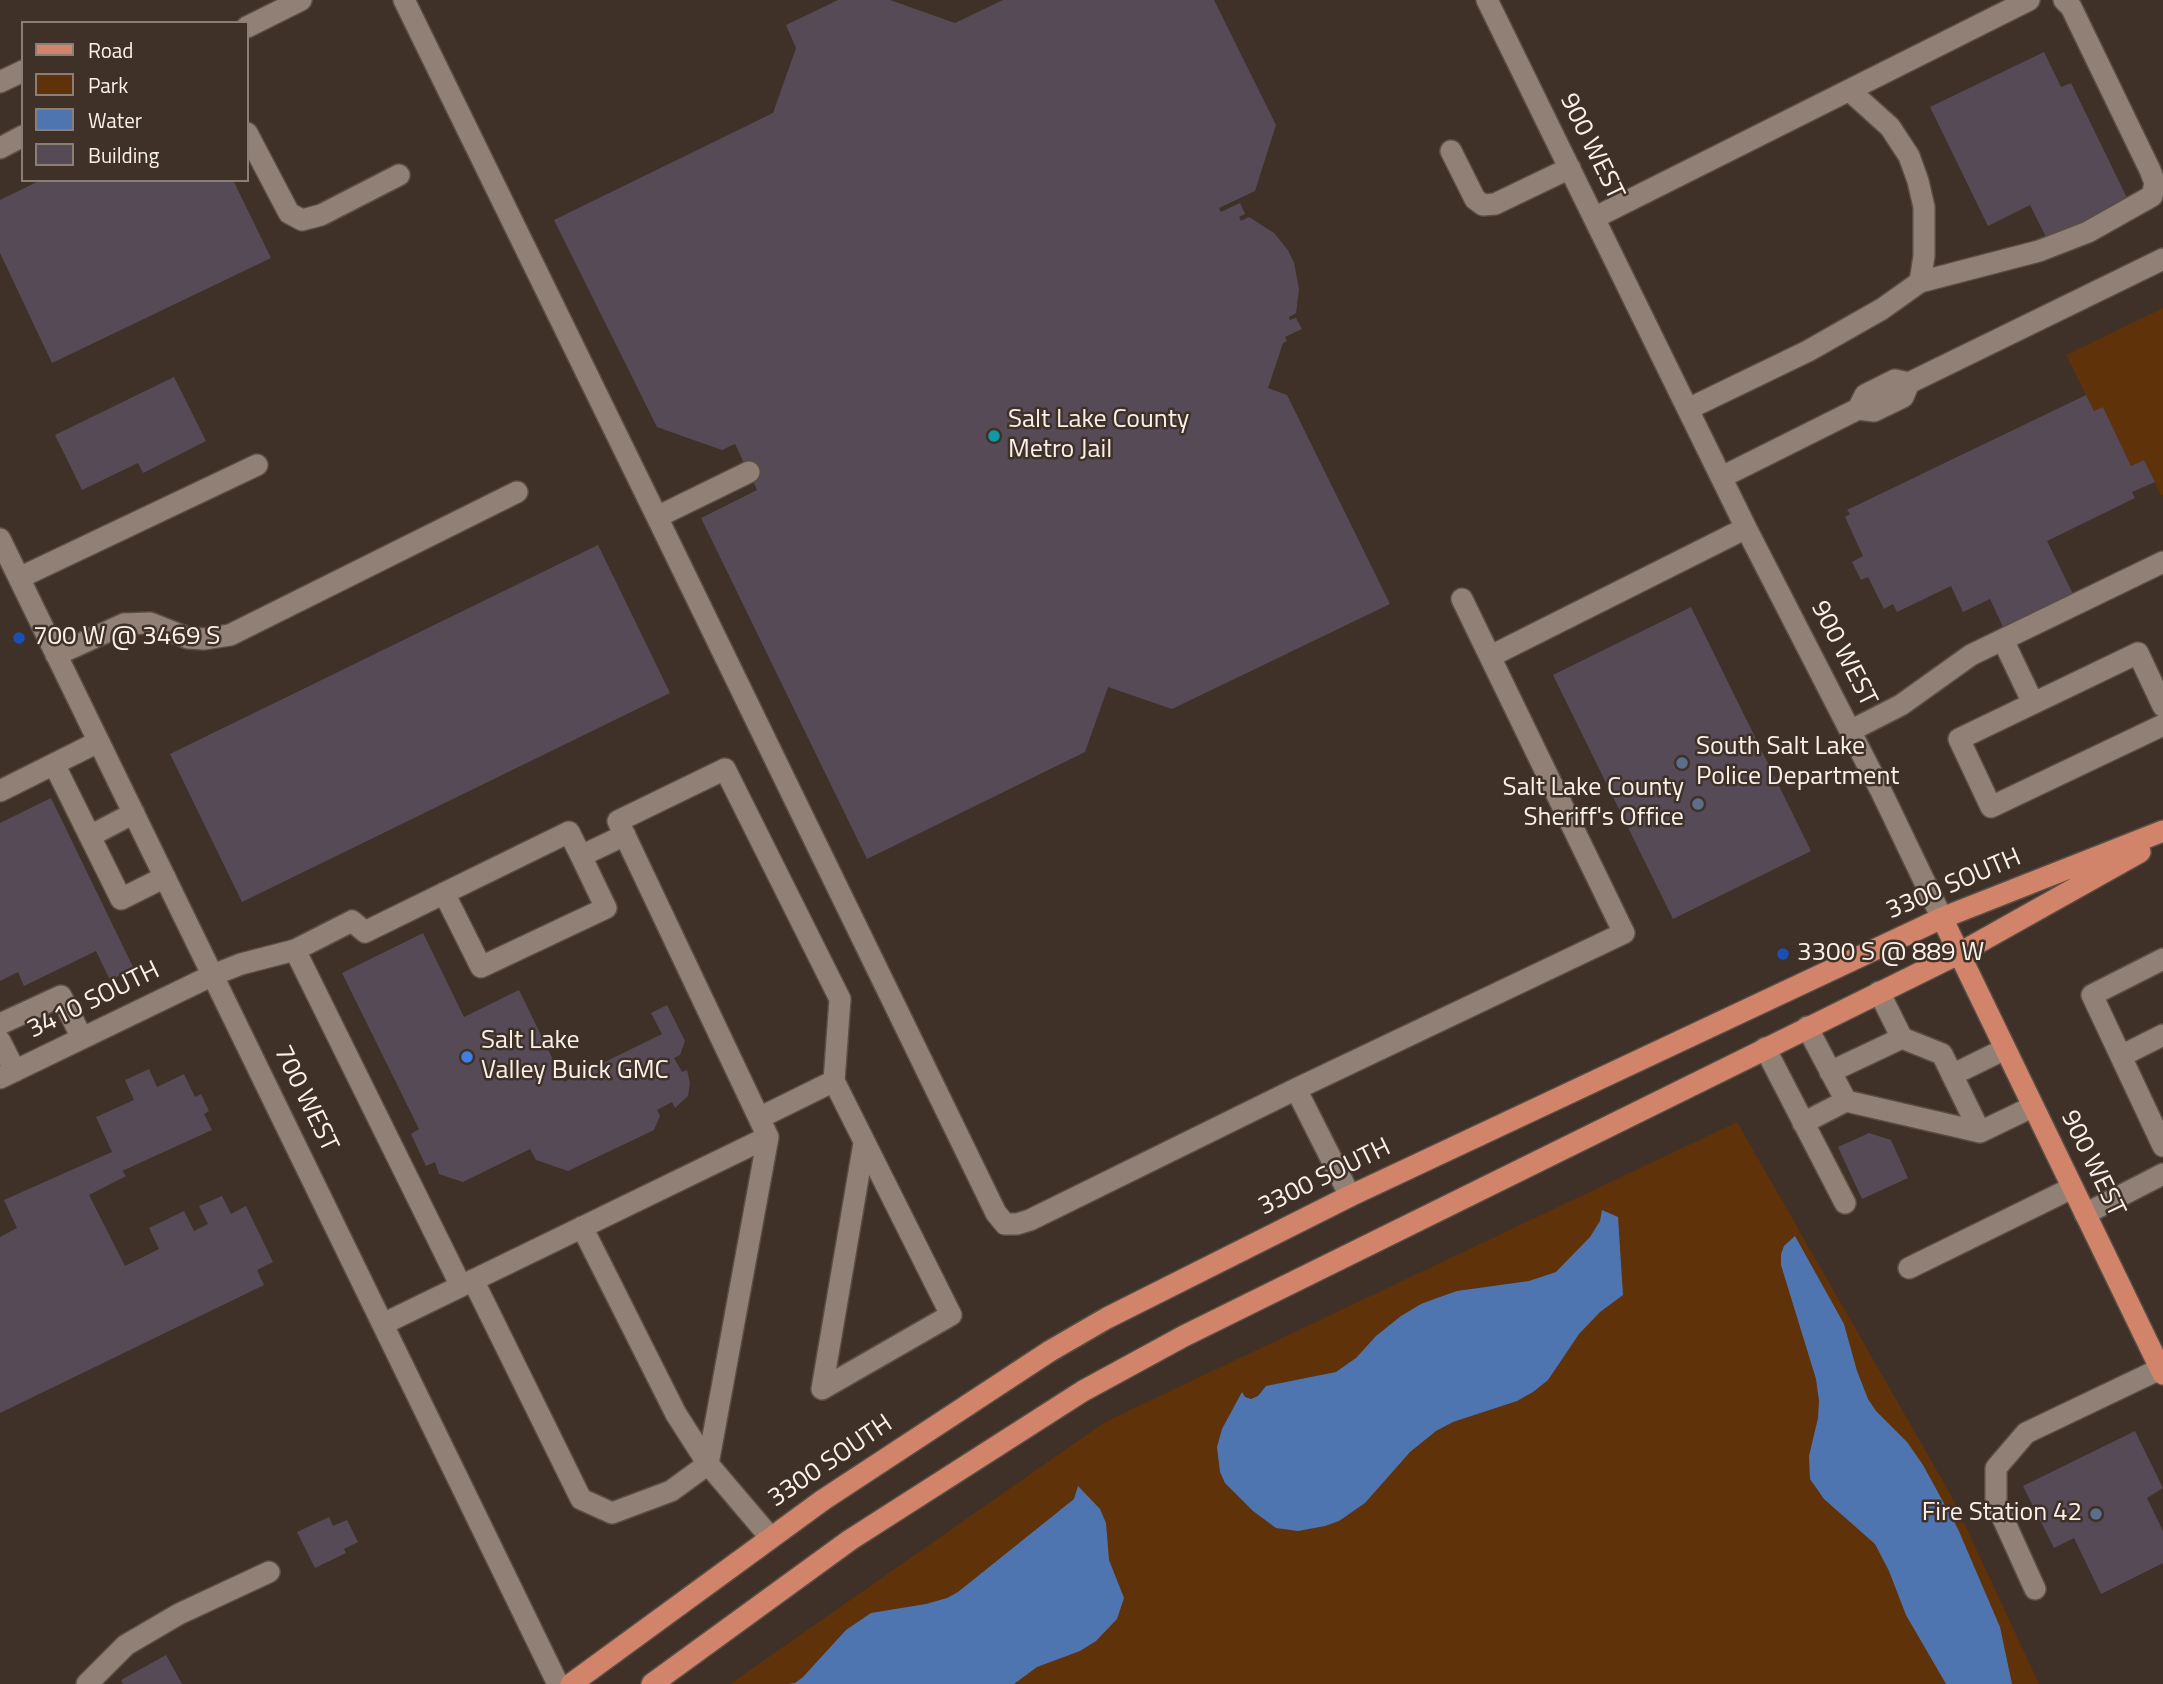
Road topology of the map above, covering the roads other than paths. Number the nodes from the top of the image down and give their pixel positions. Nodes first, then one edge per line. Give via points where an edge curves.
1 (302, 0) edge
2 (404, 0) edge
3 (1487, 0) edge
4 (2029, 0) edge
5 (2064, 0) edge
6 (248, 27) edge
7 (21, 72) edge
8 (0, 82) edge
9 (1850, 91) junction
10 (248, 135) edge
11 (21, 137) edge
12 (0, 148) edge
13 (1451, 151) dead end
14 (1570, 168) junction
15 (399, 176) dead end
16 (1594, 218) junction
17 (2163, 259) edge
18 (1920, 282) junction
19 (1688, 409) junction
20 (257, 465) dead end
21 (748, 472) dead end
22 (1722, 477) junction
23 (517, 492) dead end
24 (657, 517) junction
25 (1746, 528) junction
26 (0, 539) edge
27 (2163, 562) edge
28 (19, 578) junction
29 (1462, 599) dead end
30 (2003, 640) junction
31 (56, 655) junction
32 (1490, 656) junction
33 (2033, 703) junction
34 (2163, 706) edge
35 (2163, 725) edge
36 (1850, 731) junction
37 (99, 742) junction
38 (54, 764) junction
39 (0, 791) edge
40 (134, 813) junction
41 (2163, 831) edge
42 (625, 835) junction
43 (90, 836) junction
44 (2163, 839) edge
45 (581, 856) junction
46 (165, 877) junction
47 (444, 893) junction
48 (1942, 918) junction
49 (295, 950) junction
50 (1958, 954) junction
51 (2163, 958) edge
52 (213, 975) junction
53 (1879, 992) junction
54 (0, 1024) edge
55 (1807, 1027) junction
56 (2163, 1035) edge
57 (82, 1038) junction
58 (1902, 1038) junction
59 (0, 1041) edge
60 (1765, 1048) junction
61 (2005, 1049) junction
62 (2121, 1056) junction
63 (1830, 1072) junction
64 (1952, 1074) junction
65 (7, 1075) edge
66 (834, 1081) junction
67 (1296, 1089) junction
68 (1846, 1101) junction
69 (2032, 1107) junction
70 (759, 1118) junction
71 (1803, 1123) junction
72 (1980, 1132) junction
73 (768, 1137) junction
74 (864, 1143) junction
75 (2163, 1146) edge
76 (2163, 1174) edge
77 (2072, 1188) junction
78 (1350, 1196) junction
79 (1844, 1203) dead end
80 (2085, 1214) junction
81 (582, 1227) junction
82 (1909, 1268) dead end
83 (467, 1283) junction
84 (383, 1324) junction
85 (2162, 1371) edge
86 (708, 1464) junction
87 (770, 1537) junction
88 (269, 1572) dead end
89 (2035, 1589) dead end
90 (87, 1684) edge
91 (558, 1684) edge
92 (571, 1684) edge
93 (652, 1684) edge

1 - 6 street
2 - 24 street
3 - 14 street, 900 WEST
4 - 9 street
5 - 18 street via 2150,170 2155,183 2152,196 2088,232 2039,251
7 - 8 street
9 - 16 street
9 - 18 street via 1890,127 1909,156 1924,207
10 - 15 street via 289,214 302,220
11 - 12 street
13 - 14 street via 1475,199 1483,205 1495,204
14 - 16 street, 900 WEST
16 - 19 street, 900 WEST
17 - 22 street via 1909,383 1895,380 1865,395 1858,409
18 - 19 street via 1808,351
19 - 22 street, 900 WEST
20 - 28 street
21 - 24 street
22 - 25 street, 900 WEST
23 - 31 street via 230,635 188,638 150,623 124,624
24 - 67 street via 1004,1224 1030,1220
25 - 32 street
25 - 36 street, 900 WEST
26 - 28 street, 700 WEST
27 - 30 street
28 - 31 street, 700 WEST
29 - 32 street
30 - 33 street
30 - 36 street via 1971,655 1901,705
31 - 37 street, 700 WEST
32 - 67 street via 1624,933
33 - 34 street via 2138,653
33 - 35 street via 1959,739 1991,807
36 - 48 street, 900 WEST
37 - 38 street
37 - 40 street, 700 WEST
38 - 39 street
38 - 43 street
40 - 43 street
40 - 46 street, 700 WEST
41 - 48 main road, 3300 SOUTH
42 - 45 street
42 - 66 street via 618,821 725,769 840,999
42 - 70 street
43 - 46 street via 121,899
44 - 50 main road, 3300 SOUTH
45 - 47 street via 569,832
45 - 47 street via 606,908 481,967
46 - 52 street, 700 WEST
47 - 49 street, 3410 SOUTH via 365,932 352,921
48 - 50 main road, 900 WEST
48 - 78 main road, 3300 SOUTH
49 - 52 street, 3410 SOUTH
49 - 83 street
50 - 53 main road, 3300 SOUTH
50 - 61 main road, 900 WEST
51 - 62 street via 2092,995
52 - 57 street, 3410 SOUTH
52 - 84 street, 700 WEST
53 - 55 main road, 3300 SOUTH
53 - 58 street
54 - 57 street via 61,996
55 - 60 main road, 3300 SOUTH
55 - 63 street
56 - 62 street
57 - 65 street, 3410 SOUTH
58 - 63 street
58 - 64 street via 1942,1054
59 - 65 street
60 - 71 street
60 - 93 main road, 3300 SOUTH via 1184,1335 1083,1391 850,1540
61 - 64 street
61 - 69 main road, 900 WEST
62 - 75 street
63 - 68 street
64 - 72 street
66 - 70 street
66 - 74 street
67 - 78 street
68 - 71 street
68 - 72 street
69 - 72 street
69 - 77 main road, 900 WEST
70 - 73 street
71 - 79 street
73 - 81 street
73 - 86 street
74 - 74 street via 950,1315 822,1390 855,1197
76 - 80 street
77 - 80 main road, 900 WEST
77 - 82 street
78 - 87 main road, 3300 SOUTH via 1050,1351
80 - 85 main road, 900 WEST
81 - 83 street
81 - 86 street via 676,1414
83 - 84 street
83 - 86 street via 581,1499 612,1513 671,1491
84 - 91 street, 700 WEST
85 - 89 street via 2026,1433 1996,1468 1996,1503
86 - 87 street
87 - 92 main road, 3300 SOUTH
88 - 90 street via 179,1614 126,1646

